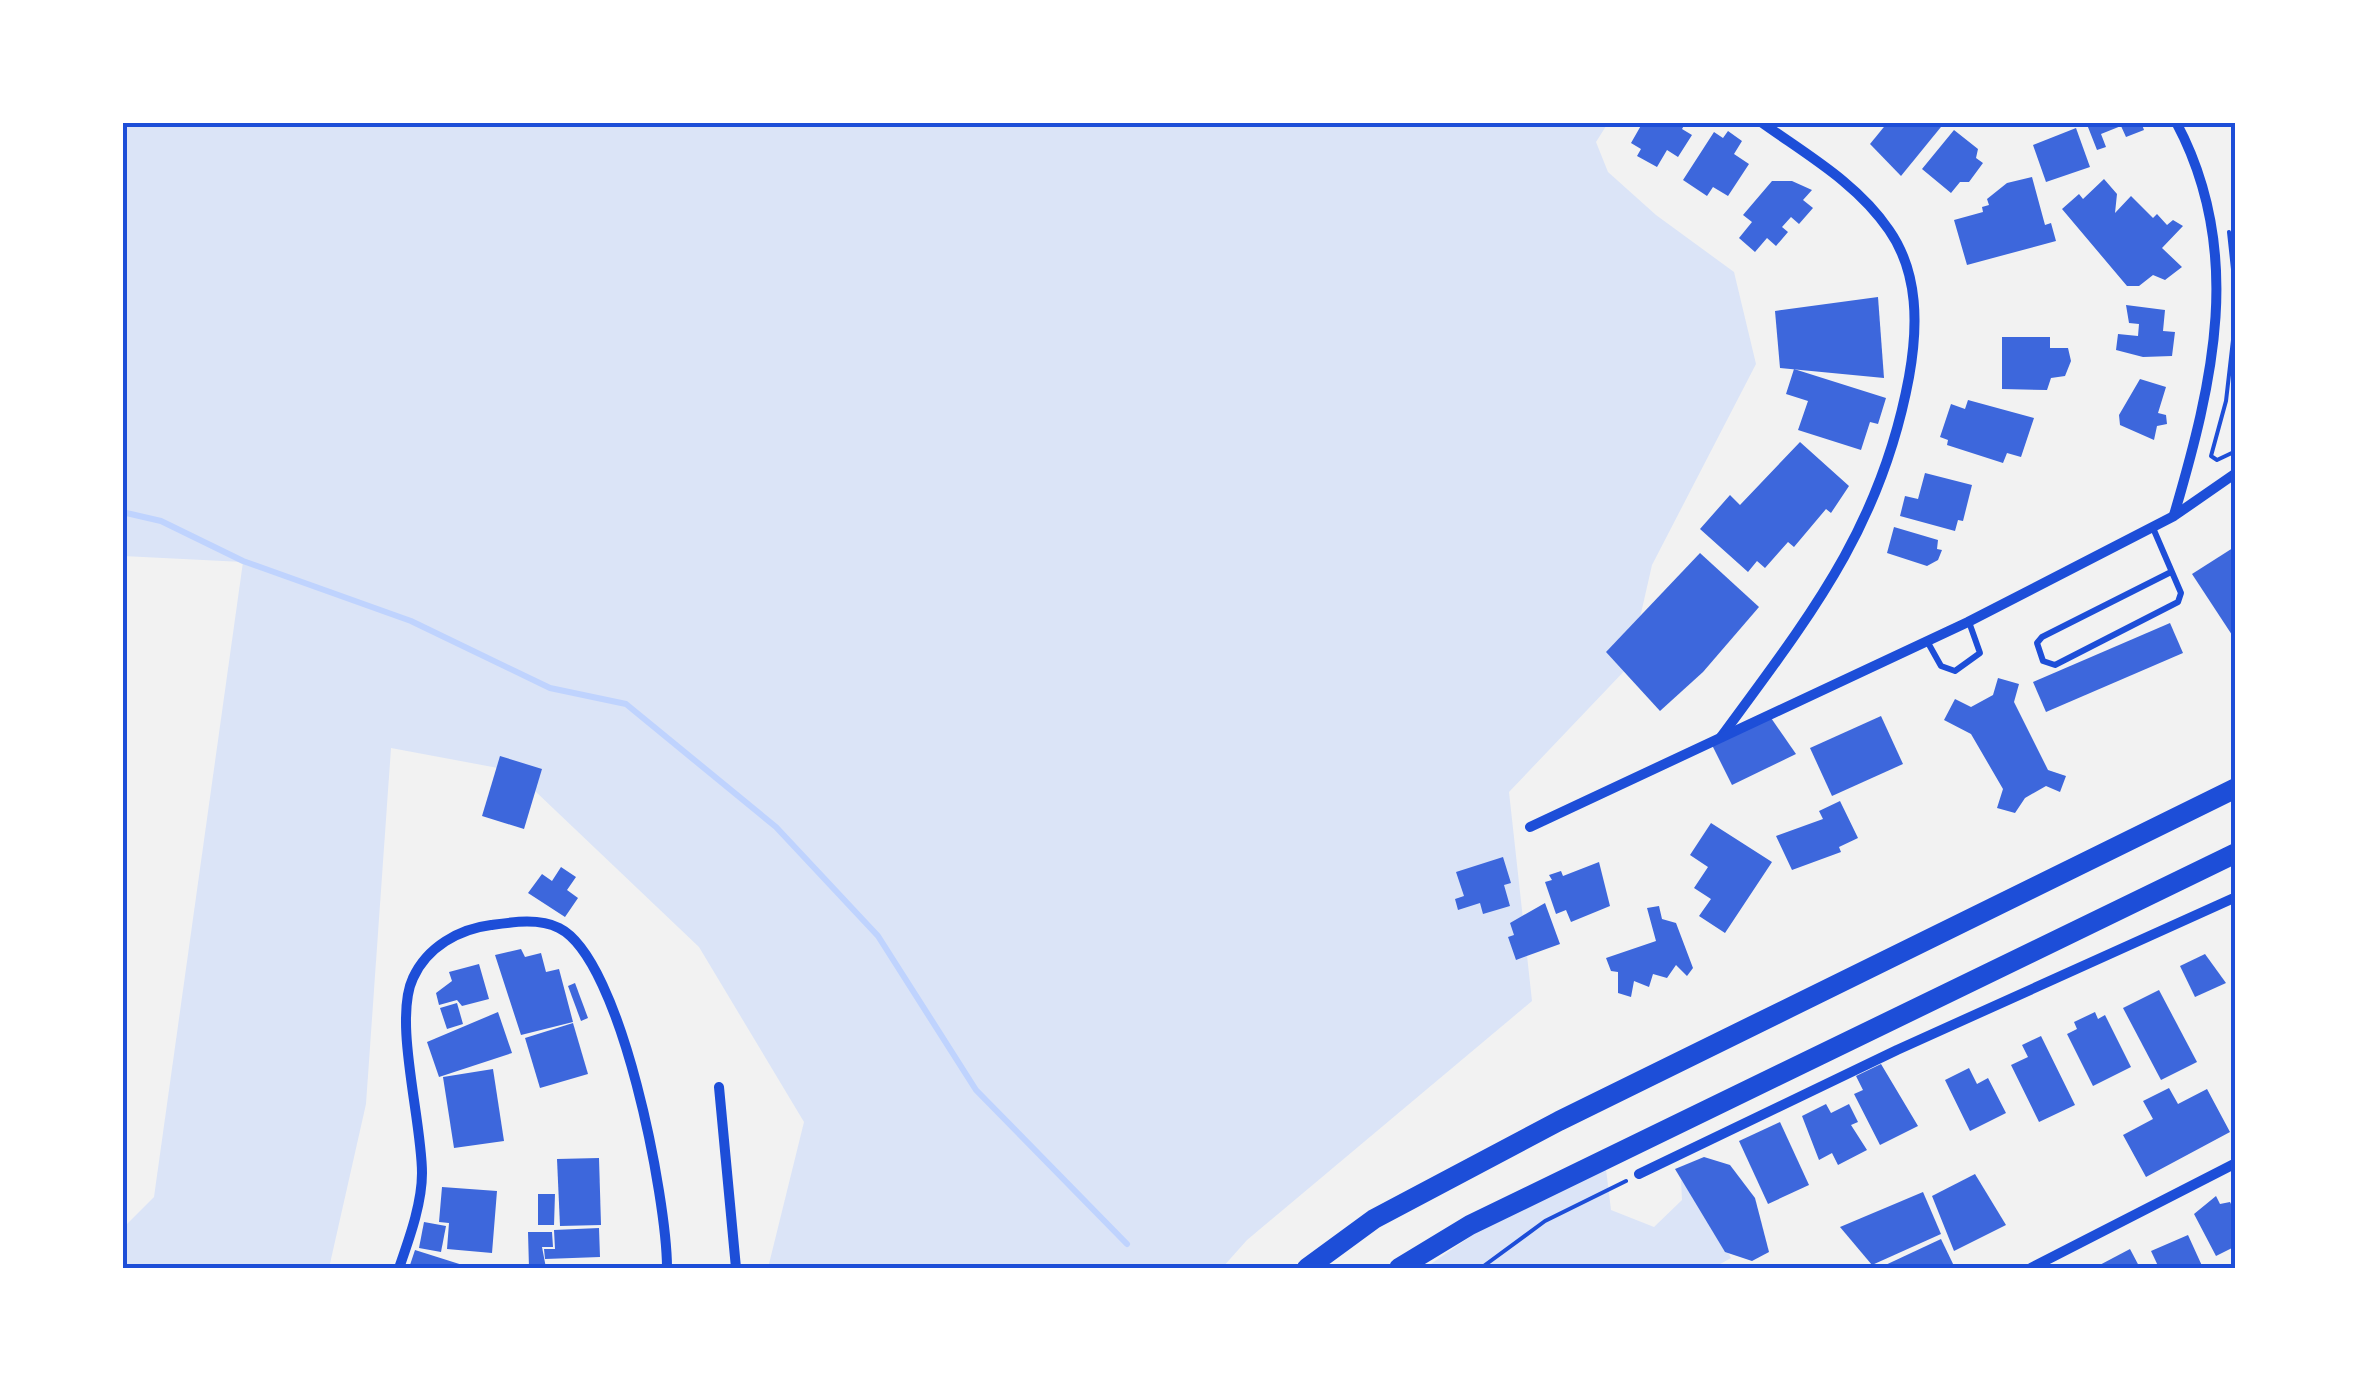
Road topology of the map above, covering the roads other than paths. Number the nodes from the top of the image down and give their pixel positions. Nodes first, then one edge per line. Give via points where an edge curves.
1 (1761, 122) edge
2 (2176, 122) edge
3 (2236, 473) edge
4 (2174, 516) junction
5 (2152, 526) junction
6 (2172, 572) junction
7 (1968, 622) junction
8 (1927, 641) junction
9 (1720, 738) junction
10 (2236, 788) edge
11 (1530, 828) dead end
12 (2236, 853) edge
13 (2236, 897) edge
14 (719, 1088) dead end
15 (2236, 1163) edge
16 (1639, 1174) road end
17 (399, 1268) edge
18 (667, 1268) edge
19 (736, 1268) edge
20 (1307, 1268) edge
21 (1398, 1268) edge
22 (2031, 1268) edge

1 - 9 street via 1856,191 1890,232 1906,264 1916,318 1898,434 1876,498 1831,586
2 - 4 street via 2206,193 2220,274 2207,396
3 - 4 street
4 - 5 street
5 - 6 lane
5 - 7 street
6 - 6 lane via 2042,637 2037,643 2043,661 2054,664 2178,602
7 - 8 street
7 - 8 lane via 1980,653 1954,671 1941,666
8 - 9 street
9 - 11 street
10 - 20 main road via 1558,1121 1374,1219
12 - 21 main road via 1470,1224
13 - 16 street
14 - 19 street
15 - 22 street
17 - 18 street via 422,1177 404,1017 413,977 449,938 516,922 561,929 598,980 643,1106

